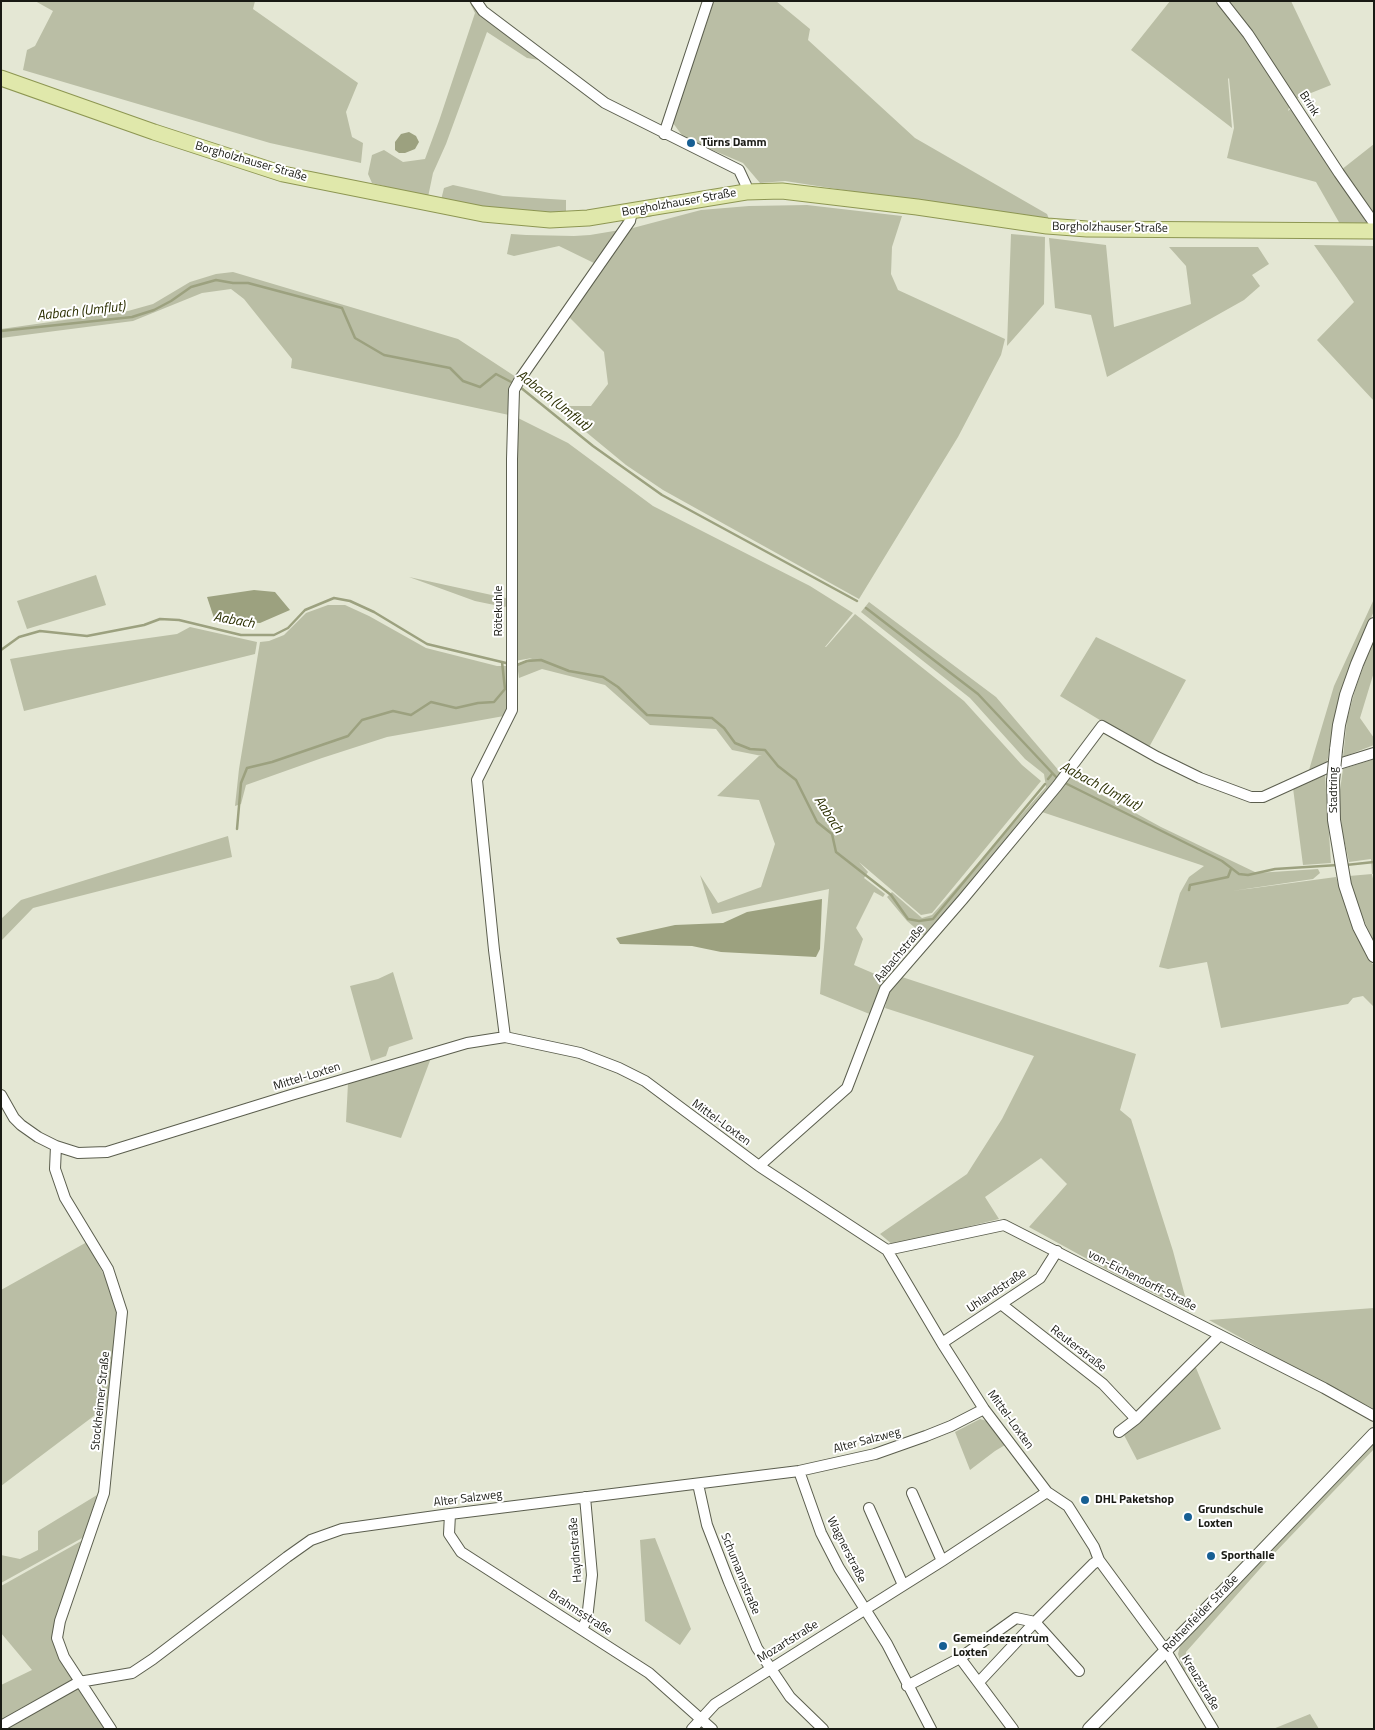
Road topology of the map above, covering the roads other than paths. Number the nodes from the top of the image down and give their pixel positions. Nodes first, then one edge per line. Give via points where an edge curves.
1 (476, 1) edge
2 (708, 1) edge
3 (1222, 1) edge
4 (1, 78) edge
5 (664, 134) junction
6 (746, 192) junction
7 (632, 211) junction
8 (1374, 223) edge
9 (1374, 231) edge
10 (1374, 624) edge
11 (1374, 753) edge
12 (1374, 956) edge
13 (505, 1037) junction
14 (1, 1095) edge
15 (56, 1146) junction
16 (759, 1166) junction
17 (887, 1250) junction
18 (1057, 1251) junction
19 (1001, 1304) junction
20 (1220, 1335) junction
21 (942, 1343) junction
22 (984, 1409) junction
23 (1374, 1416) edge
24 (1136, 1419) junction
25 (1119, 1432) dead end
26 (1374, 1434) edge
27 (799, 1471) junction
28 (698, 1484) junction
29 (1047, 1492) junction
30 (912, 1493) dead end
31 (585, 1498) junction
32 (869, 1508) dead end
33 (450, 1514) junction
34 (942, 1560) junction
35 (1100, 1560) junction
36 (903, 1585) junction
37 (864, 1610) junction
38 (1035, 1622) junction
39 (582, 1629) junction
40 (1166, 1650) junction
41 (960, 1658) junction
42 (770, 1668) junction
43 (1079, 1671) dead end
44 (79, 1682) junction
45 (978, 1682) junction
46 (908, 1686) junction
47 (701, 1719) junction
48 (1, 1726) edge
49 (111, 1729) edge
50 (692, 1729) edge
51 (712, 1729) edge
52 (823, 1729) edge
53 (930, 1729) edge
54 (1014, 1729) edge
55 (1089, 1729) edge
56 (1212, 1729) edge

1 - 5 street via 483,11 605,103
2 - 5 street
3 - 8 street, Brink via 1248,34
4 - 7 main road, Borgholzhauser Straße via 292,176 483,214 550,220
5 - 6 street via 739,170
6 - 7 main road, Borgholzhauser Straße
6 - 9 main road, Borgholzhauser Straße via 782,191 1087,229
7 - 13 street, Rötekuhle via 630,221 514,390 512,710 477,780
10 - 12 street, Stadtring, bridge via 1346,695 1333,781 1334,820 1345,885 1359,926
11 - 16 street, Aabachstraße via 1329,768 1263,797 1251,797 1166,762 1102,726 1057,786 885,989 848,1088
13 - 15 street, Mittel-Loxten via 468,1042 107,1152 78,1152
13 - 16 street, Mittel-Loxten via 580,1053 646,1081
14 - 15 street via 21,1125
15 - 44 street, Stockheimer Straße via 55,1169 65,1198 108,1269 122,1312 104,1494 57,1638
16 - 17 street, Mittel-Loxten
17 - 18 street, von-Eichendorff-Straße via 1004,1225
17 - 21 street, Mittel-Loxten
18 - 19 street, Uhlandstraße via 1040,1278
18 - 20 street, von-Eichendorff-Straße
19 - 21 street, Uhlandstraße
19 - 24 street, Reuterstraße via 1103,1384
20 - 23 street, von-Eichendorff-Straße
20 - 24 street
21 - 22 street, Mittel-Loxten
22 - 27 street, Alter Salzweg via 951,1426 875,1454
22 - 29 street, Mittel-Loxten
24 - 25 street
26 - 40 street, Rothenfelder Straße
27 - 28 street, Alter Salzweg
27 - 37 street, Wagnerstraße via 821,1533
28 - 31 street, Alter Salzweg
28 - 42 street, Schumannstraße via 707,1525 729,1582 757,1648
29 - 34 street, Mozartstraße
29 - 35 street, Mittel-Loxten via 1068,1506
30 - 34 street
31 - 33 street, Alter Salzweg
31 - 39 street, Haydnstraße via 592,1575 587,1619
32 - 36 street
33 - 39 street, Brahmsstraße via 449,1534 461,1552
33 - 44 street, Alter Salzweg via 342,1529 311,1540 132,1673
34 - 36 street, Mozartstraße
35 - 38 street
35 - 40 street, Mittel-Loxten
36 - 37 street, Mozartstraße
37 - 42 street, Mozartstraße
37 - 46 street, Wagnerstraße via 887,1644
38 - 41 street via 1016,1618
38 - 43 street
38 - 45 street
39 - 47 street, Brahmsstraße via 649,1673
40 - 55 street, Rothenfelder Straße
40 - 56 street, Kreuzstraße
41 - 45 street
41 - 46 street
42 - 47 street, Mozartstraße via 715,1704
42 - 52 street, Schumannstraße via 790,1697
44 - 48 street, Alter Salzweg
44 - 49 street, Stockheimer Straße
45 - 54 street
46 - 53 street, Wagnerstraße
47 - 50 street, Mozartstraße
47 - 51 street, Brahmsstraße

